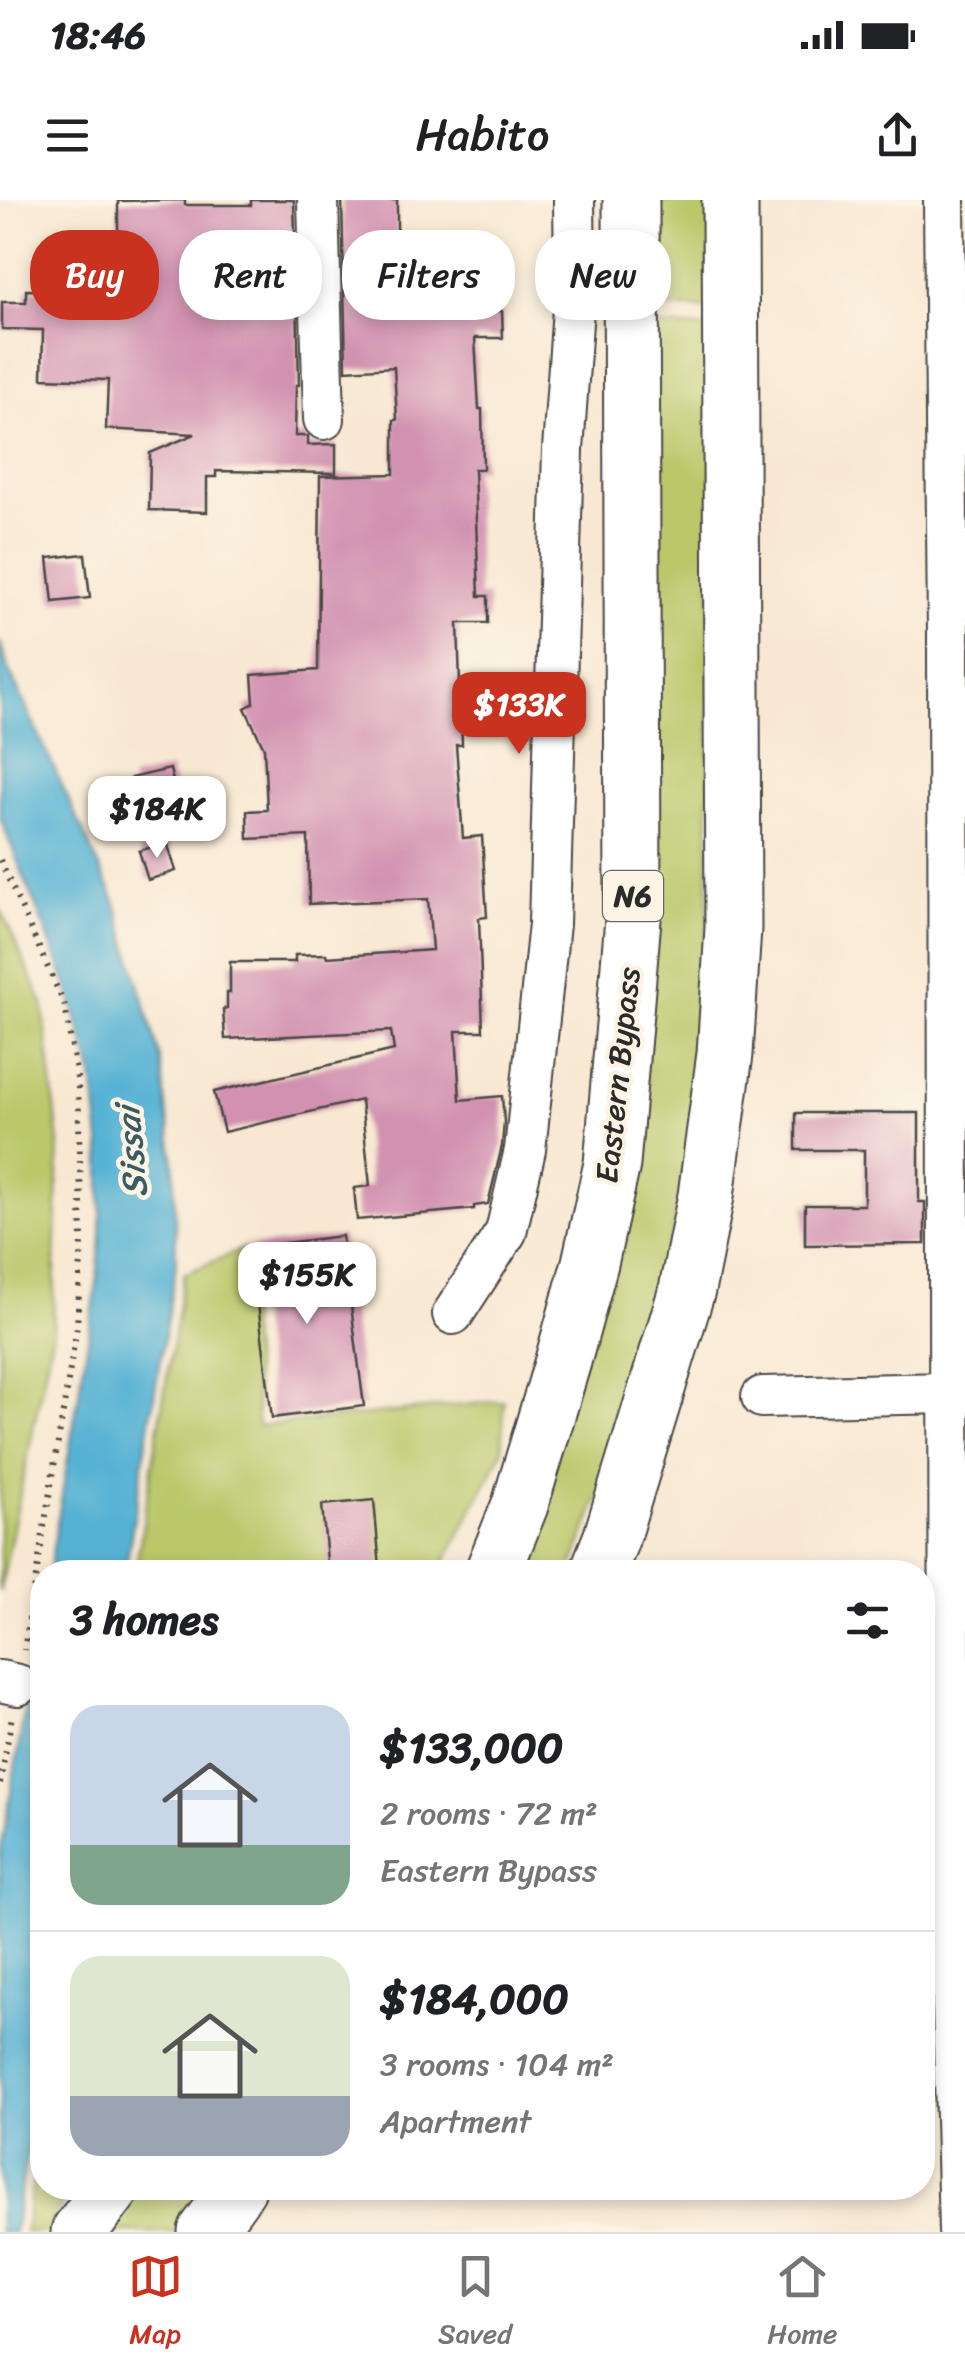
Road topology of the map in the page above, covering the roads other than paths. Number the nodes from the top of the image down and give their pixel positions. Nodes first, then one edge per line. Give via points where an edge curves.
1 (318, 200) edge
2 (574, 200) edge
3 (631, 200) edge
4 (730, 200) edge
5 (944, 200) edge
6 (324, 419) dead end
7 (956, 633) edge
8 (452, 1314) dead end
9 (948, 1393) junction
10 (762, 1397) dead end
11 (498, 1560) edge
12 (602, 1560) edge
13 (103, 2200) edge
14 (229, 2200) edge
15 (80, 2232) edge
16 (206, 2232) edge
17 (959, 2232) edge

1 - 6 street
2 - 8 street via 550,924 525,1150 506,1232
3 - 11 highway, Eastern Bypass / N6 via 633,919 612,1164 563,1361
4 - 12 highway via 733,928 725,1054 687,1290
5 - 7 street
7 - 9 street
9 - 10 street
9 - 17 street
13 - 15 highway
14 - 16 highway

